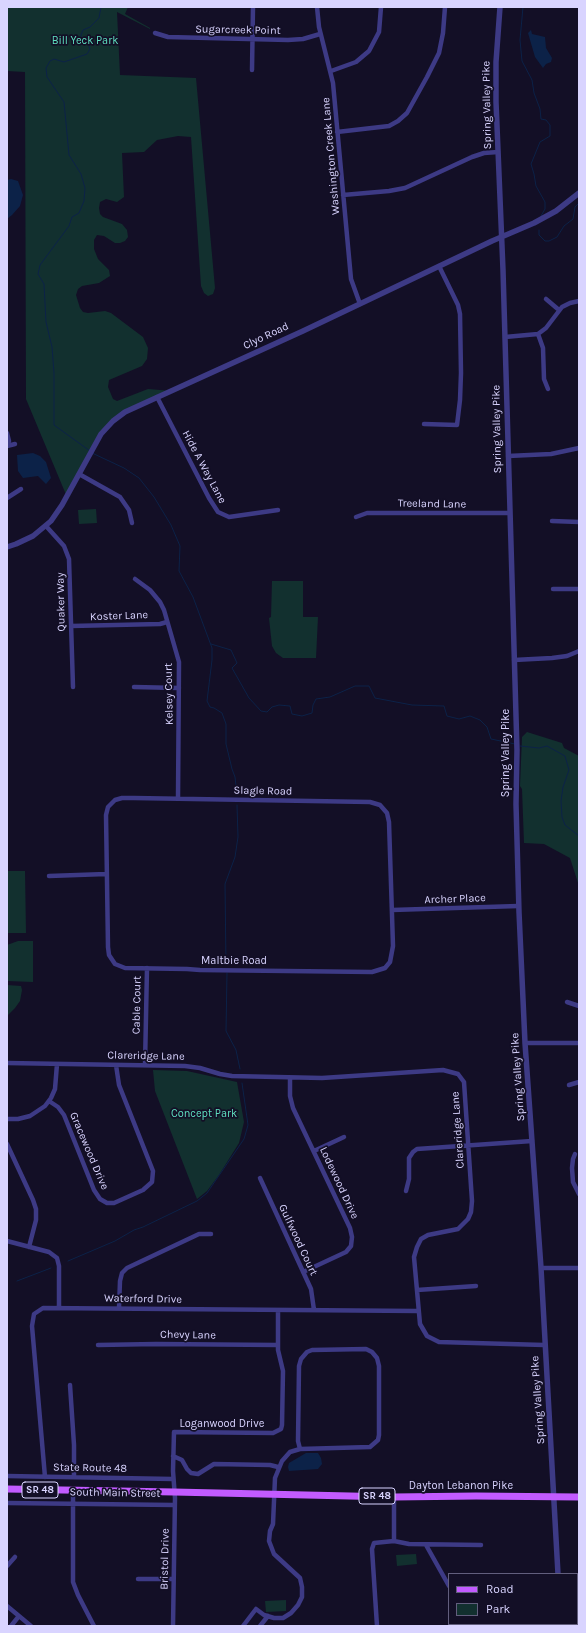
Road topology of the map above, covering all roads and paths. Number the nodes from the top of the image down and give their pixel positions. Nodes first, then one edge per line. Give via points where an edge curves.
1 (253, 7) edge
2 (317, 7) edge
3 (381, 7) edge
4 (445, 7) edge
5 (500, 7) edge
6 (155, 33) dead end
7 (320, 34) junction
8 (253, 39) junction
9 (252, 70) dead end
10 (331, 71) junction
11 (338, 132) junction
12 (498, 152) junction
13 (579, 193) edge
14 (343, 195) junction
15 (501, 237) junction
16 (439, 266) junction
17 (546, 299) dead end
18 (579, 301) edge
19 (360, 304) junction
20 (559, 310) junction
21 (538, 334) junction
22 (505, 337) junction
23 (548, 389) dead end
24 (157, 397) junction
25 (424, 424) dead end
26 (7, 433) edge
27 (15, 444) dead end
28 (7, 446) edge
29 (579, 448) edge
30 (508, 456) junction
31 (79, 474) junction
32 (21, 489) dead end
33 (7, 498) edge
34 (278, 510) dead end
35 (509, 513) junction
36 (356, 517) dead end
37 (552, 521) dead end
38 (579, 522) edge
39 (132, 523) dead end
40 (46, 526) junction
41 (7, 546) edge
42 (135, 579) dead end
43 (553, 589) dead end
44 (579, 589) edge
45 (167, 622) junction
46 (71, 626) junction
47 (579, 651) edge
48 (514, 660) junction
49 (72, 686) dead end
50 (134, 687) dead end
51 (179, 688) junction
52 (178, 798) junction
53 (106, 874) junction
54 (49, 876) dead end
55 (518, 906) junction
56 (392, 910) junction
57 (147, 968) junction
58 (567, 1002) dead end
59 (579, 1006) edge
60 (525, 1043) junction
61 (579, 1043) edge
62 (7, 1063) edge
63 (57, 1064) junction
64 (116, 1065) junction
65 (145, 1065) junction
66 (290, 1078) junction
67 (579, 1082) edge
68 (569, 1085) dead end
69 (49, 1101) junction
70 (7, 1119) edge
71 (344, 1137) dead end
72 (532, 1141) junction
73 (7, 1144) edge
74 (468, 1146) junction
75 (314, 1151) junction
76 (575, 1154) dead end
77 (260, 1178) dead end
78 (406, 1191) dead end
79 (579, 1194) edge
80 (211, 1234) dead end
81 (7, 1241) edge
82 (29, 1247) junction
83 (541, 1268) junction
84 (579, 1268) edge
85 (304, 1272) junction
86 (476, 1286) dead end
87 (417, 1290) junction
88 (59, 1307) junction
89 (119, 1308) junction
90 (278, 1310) junction
91 (314, 1310) junction
92 (418, 1311) junction
93 (98, 1345) dead end
94 (278, 1345) junction
95 (544, 1345) junction
96 (70, 1385) dead end
97 (300, 1449) junction
98 (173, 1456) junction
99 (278, 1467) junction
100 (7, 1476) edge
101 (45, 1477) junction
102 (74, 1477) junction
103 (173, 1479) junction
104 (7, 1489) edge
105 (73, 1490) junction
106 (174, 1492) junction
107 (275, 1495) junction
108 (394, 1497) junction
109 (553, 1497) junction
110 (579, 1497) edge
111 (7, 1503) edge
112 (72, 1504) junction
113 (174, 1505) junction
114 (394, 1541) junction
115 (426, 1545) junction
116 (482, 1545) dead end
117 (15, 1557) dead end
118 (7, 1566) edge
119 (558, 1573) edge
120 (138, 1579) dead end
121 (173, 1579) junction
122 (448, 1584) edge
123 (7, 1606) edge
124 (19, 1616) junction
125 (268, 1616) junction
126 (11, 1626) edge
127 (31, 1626) edge
128 (94, 1626) edge
129 (173, 1626) edge
130 (242, 1626) edge
131 (260, 1626) edge
132 (377, 1626) edge

1 - 8 street
2 - 7 street, Washington Creek Lane
3 - 10 street via 379,32 369,51 356,62
4 - 11 street via 438,54 407,113 389,126
5 - 12 street, Spring Valley Pike via 495,82
6 - 8 street, Sugarcreek Point via 168,37
7 - 8 street, Sugarcreek Point via 298,40
7 - 10 street, Washington Creek Lane
8 - 9 street
10 - 11 street, Washington Creek Lane
11 - 14 street, Washington Creek Lane
12 - 14 street via 472,157 405,188
12 - 15 street, Spring Valley Pike
13 - 15 street, Clyo Road via 547,217
14 - 19 street, Washington Creek Lane via 351,279
15 - 16 street, Clyo Road
15 - 22 street, Spring Valley Pike
16 - 19 street, Clyo Road
16 - 25 street via 460,314 460,400 457,425
17 - 20 street
18 - 20 street
19 - 24 street, Clyo Road
20 - 21 street via 546,328
21 - 22 street
21 - 23 street via 542,348 544,379
22 - 30 street, Spring Valley Pike
24 - 31 street, Clyo Road via 119,416 101,434
24 - 34 street, Hide A Way Lane via 218,512 225,516 233,516
26 - 28 street
27 - 28 street
29 - 30 street via 552,454
30 - 35 street, Spring Valley Pike
31 - 39 street via 120,497 130,510
31 - 40 street, Clyo Road via 62,505
32 - 33 street
35 - 36 street, Treeland Lane via 371,512
35 - 48 street, Spring Valley Pike
37 - 38 street
40 - 41 street, Clyo Road via 26,540
40 - 46 street, Quaker Way via 61,541 68,553
42 - 45 street, Kelsey Court via 155,594
43 - 44 street
45 - 46 street, Koster Lane
45 - 51 street, Kelsey Court via 179,662
46 - 49 street, Quaker Way
47 - 48 street via 560,657
48 - 55 street, Spring Valley Pike
50 - 51 street
51 - 52 street, Kelsey Court
52 - 53 street, Slagle Road via 122,798 110,804 106,815
52 - 56 street, Slagle Road via 370,802 380,805 385,809 390,822
53 - 54 street
53 - 57 street, Maltbie Road via 109,955 119,966
55 - 56 street, Archer Place
55 - 60 street, Spring Valley Pike
56 - 57 street, Maltbie Road via 392,954 388,965 378,971
57 - 65 street, Cable Court
58 - 59 street
60 - 61 street
60 - 72 street, Spring Valley Pike
62 - 63 street, Clareridge Lane
63 - 64 street, Clareridge Lane
63 - 69 street via 56,1084
64 - 65 street, Clareridge Lane
64 - 69 street, Gracewood Drive via 119,1085 153,1171 152,1182 143,1190 114,1203 100,1199 64,1115
65 - 66 street, Clareridge Lane via 193,1066 232,1076
66 - 74 street, Clareridge Lane via 443,1070 453,1072 464,1082
66 - 75 street, Lodewood Drive via 291,1102
67 - 68 street
69 - 70 street via 40,1111 30,1116
71 - 75 street
72 - 74 street
72 - 83 street, Spring Valley Pike
73 - 82 street via 36,1209
74 - 78 street via 421,1148 413,1152 408,1163 409,1179
74 - 87 street, Clareridge Lane via 472,1201 470,1216 458,1229 428,1234 418,1243 414,1257
75 - 85 street, Lodewood Drive via 350,1228 352,1242 346,1252
76 - 79 street via 572,1175
77 - 85 street, Gulfwood Court
80 - 89 street via 200,1234 127,1268 122,1273 120,1281
81 - 82 street
82 - 88 street via 52,1253 58,1262
83 - 84 street
83 - 95 street, Spring Valley Pike
85 - 91 street, Gulfwood Court via 313,1295
86 - 87 street
87 - 92 street, Clareridge Lane
88 - 89 street, Waterford Drive
88 - 101 street, Waterford Drive via 39,1309 34,1314 32,1322
89 - 90 street, Waterford Drive
90 - 91 street, Waterford Drive
90 - 94 street, Loganwood Drive
91 - 92 street, Waterford Drive
92 - 95 street, Clareridge Lane via 423,1331 439,1342
93 - 94 street, Chevy Lane
94 - 98 street, Loganwood Drive via 283,1371 281,1429 273,1433 174,1432
95 - 109 street, Spring Valley Pike
96 - 102 street
97 - 97 street via 364,1448 376,1442 379,1435 379,1366 372,1352 312,1350 301,1359 298,1388
97 - 99 street via 286,1455
98 - 99 street via 182,1460 191,1473 198,1474 214,1464
98 - 103 street, Loganwood Drive
99 - 107 street
100 - 101 street, State Route 48
101 - 102 street, State Route 48
102 - 103 street, State Route 48
103 - 106 street, Loganwood Drive
104 - 105 main road, South Main Street / SR 48
105 - 106 main road, South Main Street / SR 48
105 - 112 street
106 - 107 main road, Dayton Lebanon Pike / SR 48
106 - 113 street, Bristol Drive
107 - 108 main road, Dayton Lebanon Pike / SR 48
107 - 125 street via 273,1524 269,1536 270,1548 279,1561 300,1578 302,1597 298,1606 285,1617
108 - 109 main road, Dayton Lebanon Pike / SR 48
108 - 114 street
109 - 110 main road, Dayton Lebanon Pike / SR 48
109 - 119 street, Spring Valley Pike
111 - 112 street, South Main Street
112 - 113 street, South Main Street
112 - 128 street via 73,1582
113 - 121 street, Bristol Drive
114 - 115 street
114 - 132 street via 375,1542 373,1545
115 - 116 street
115 - 122 street
117 - 118 street
120 - 121 street
121 - 129 street, Bristol Drive
123 - 124 street
124 - 126 street
124 - 127 street
125 - 130 street via 256,1609
125 - 131 street

